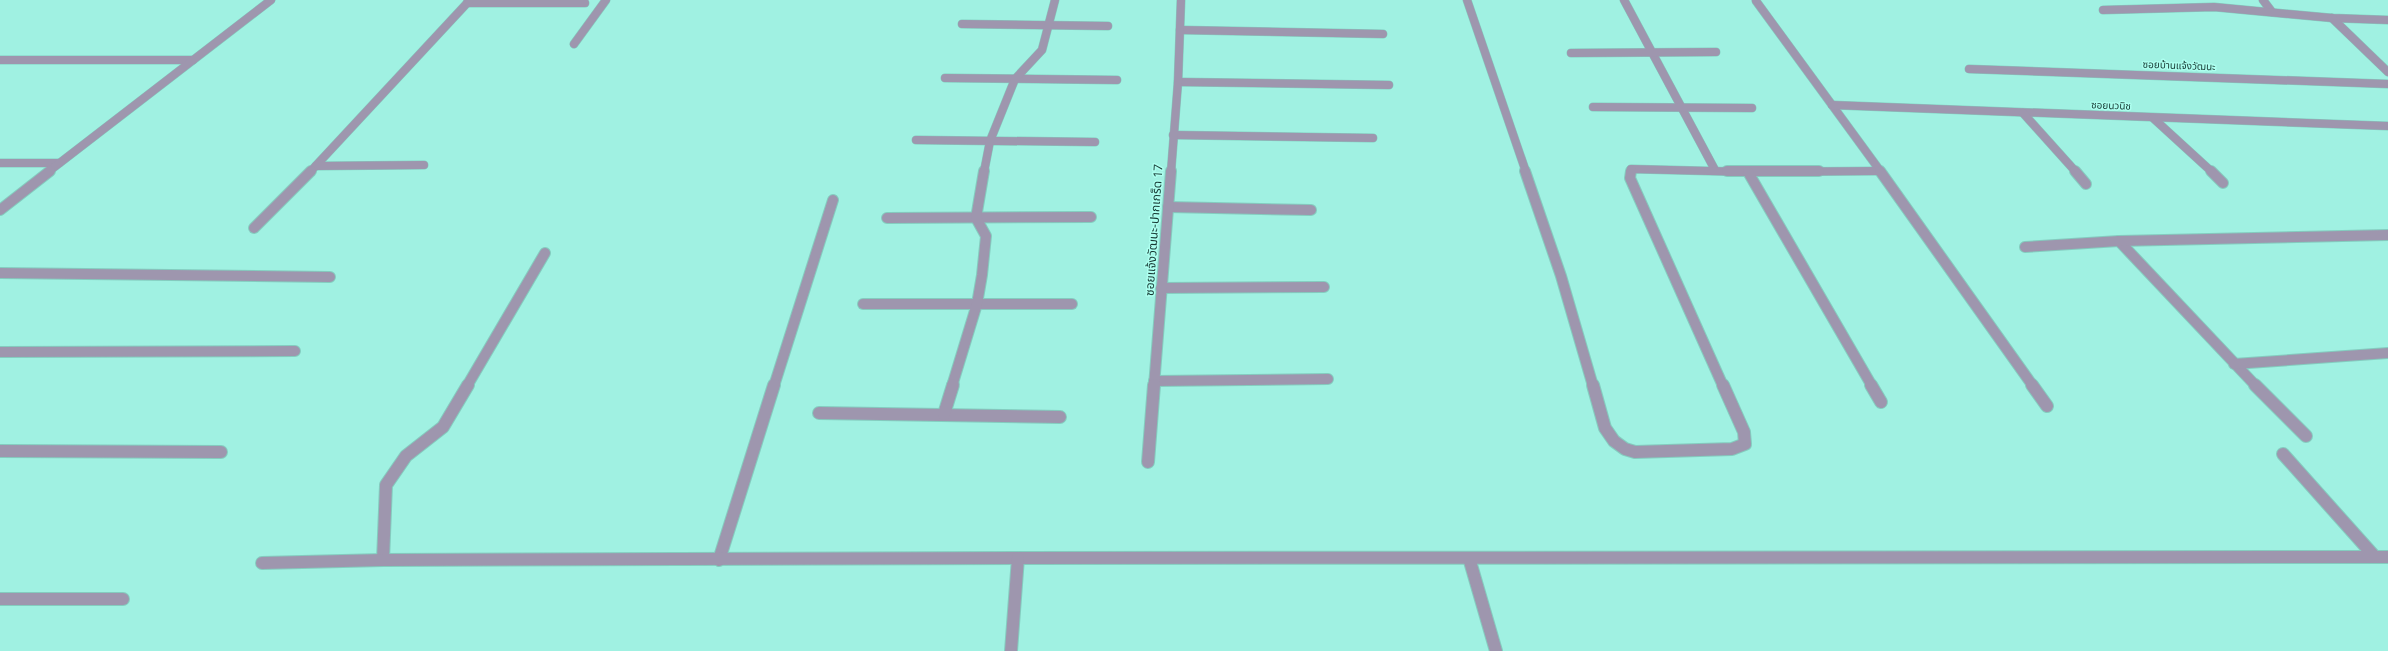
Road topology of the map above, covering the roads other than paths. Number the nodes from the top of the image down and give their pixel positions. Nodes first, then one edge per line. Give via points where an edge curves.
1 (271, 0) edge
2 (606, 0) edge
3 (1055, 0) edge
4 (1181, 0) edge
5 (1467, 0) edge
6 (1624, 0) edge
7 (2263, 0) edge
8 (468, 1) edge
9 (1756, 1) dead end
10 (585, 3) dead end
11 (2103, 10) dead end
12 (2272, 12) junction
13 (2332, 18) junction
14 (2388, 20) edge
15 (962, 24) dead end
16 (1048, 24) junction
17 (1108, 26) dead end
18 (1180, 30) junction
19 (1383, 34) dead end
20 (574, 44) dead end
21 (1652, 52) junction
22 (1716, 52) dead end
23 (1571, 53) dead end
24 (0, 60) edge
25 (193, 60) junction
26 (1968, 69) dead end
27 (2388, 72) edge
28 (945, 78) dead end
29 (1015, 79) junction
30 (1116, 80) dead end
31 (1178, 82) junction
32 (2388, 84) edge
33 (1388, 85) dead end
34 (1832, 105) junction
35 (1593, 107) dead end
36 (1682, 107) junction
37 (1752, 108) dead end
38 (2023, 113) junction
39 (2153, 118) junction
40 (2388, 126) edge
41 (1172, 135) junction
42 (1373, 138) dead end
43 (916, 140) dead end
44 (990, 141) junction
45 (1095, 142) dead end
46 (59, 163) junction
47 (0, 164) edge
48 (424, 165) dead end
49 (316, 166) junction
50 (1715, 170) junction
51 (1880, 171) junction
52 (1748, 172) junction
53 (2223, 183) dead end
54 (2086, 184) dead end
55 (833, 200) dead end
56 (1168, 207) junction
57 (0, 210) edge
58 (1311, 210) dead end
59 (1090, 217) dead end
60 (887, 218) dead end
61 (976, 218) junction
62 (254, 228) dead end
63 (2388, 235) edge
64 (2120, 241) junction
65 (2025, 247) dead end
66 (545, 253) dead end
67 (0, 273) edge
68 (330, 277) dead end
69 (1324, 286) dead end
70 (1161, 288) junction
71 (863, 304) dead end
72 (977, 304) junction
73 (1072, 304) dead end
74 (295, 351) dead end
75 (0, 352) edge
76 (2388, 353) edge
77 (2234, 364) junction
78 (1328, 379) dead end
79 (1154, 381) junction
80 (1881, 402) dead end
81 (2047, 406) dead end
82 (819, 413) dead end
83 (944, 414) junction
84 (1060, 417) dead end
85 (2306, 436) dead end
86 (0, 450) edge
87 (221, 452) dead end
88 (2283, 454) dead end
89 (1148, 462) dead end
90 (2375, 557) junction
91 (2388, 557) edge
92 (1018, 558) junction
93 (1468, 558) junction
94 (383, 560) junction
95 (719, 560) junction
96 (262, 563) dead end
97 (123, 599) dead end
98 (0, 600) edge
99 (1011, 651) edge
100 (1496, 651) edge

1 - 25 street
2 - 20 street
3 - 16 street
4 - 18 street, ซอยแจ้งวัฒนะ-ปากเกร็ด 17
5 - 50 street via 1561,276 1605,428 1612,442 1622,449 1635,452 1732,449 1744,444 1744,432 1630,178 1631,169
6 - 21 street
7 - 12 street
8 - 10 street
8 - 49 street
9 - 34 street
11 - 12 street via 2214,7
12 - 13 street
13 - 14 street
13 - 27 street
15 - 16 street
16 - 17 street
16 - 29 street via 1042,50
18 - 19 street
18 - 31 street, ซอยแจ้งวัฒนะ-ปากเกร็ด 17
21 - 22 street
21 - 23 street
21 - 36 street
24 - 25 street
25 - 46 street
26 - 32 street, ซอยบ้านแจ้งวัฒนะ
28 - 29 street
29 - 30 street
29 - 44 street
31 - 33 street
31 - 41 street, ซอยแจ้งวัฒนะ-ปากเกร็ด 17
34 - 38 street, ซอยนวนิช
34 - 51 street
35 - 36 street
36 - 37 street
36 - 50 street
38 - 39 street, ซอยนวนิช
38 - 54 street
39 - 40 street, ซอยนวนิช
39 - 53 street
41 - 42 street
41 - 56 street, ซอยแจ้งวัฒนะ-ปากเกร็ด 17
43 - 44 street
44 - 45 street
44 - 61 street
46 - 47 street
46 - 57 street
48 - 49 street
49 - 62 street
50 - 52 street
51 - 52 street
51 - 81 street
52 - 80 street
55 - 95 street
56 - 58 street
56 - 70 street, ซอยแจ้งวัฒนะ-ปากเกร็ด 17
59 - 61 street
60 - 61 street
61 - 72 street via 986,236
63 - 64 street
64 - 65 street
64 - 77 street
66 - 94 street via 443,427 406,456 386,485
67 - 68 street
69 - 70 street
70 - 79 street, ซอยแจ้งวัฒนะ-ปากเกร็ด 17
71 - 72 street
72 - 73 street
72 - 83 street
74 - 75 street
76 - 77 street
77 - 85 street
78 - 79 street
79 - 89 street, ซอยแจ้งวัฒนะ-ปากเกร็ด 17
82 - 83 street
83 - 84 street
86 - 87 street
88 - 90 street
90 - 91 street
90 - 93 street
92 - 93 street
92 - 95 street
92 - 99 street
93 - 100 street
94 - 95 street
94 - 96 street
97 - 98 street

